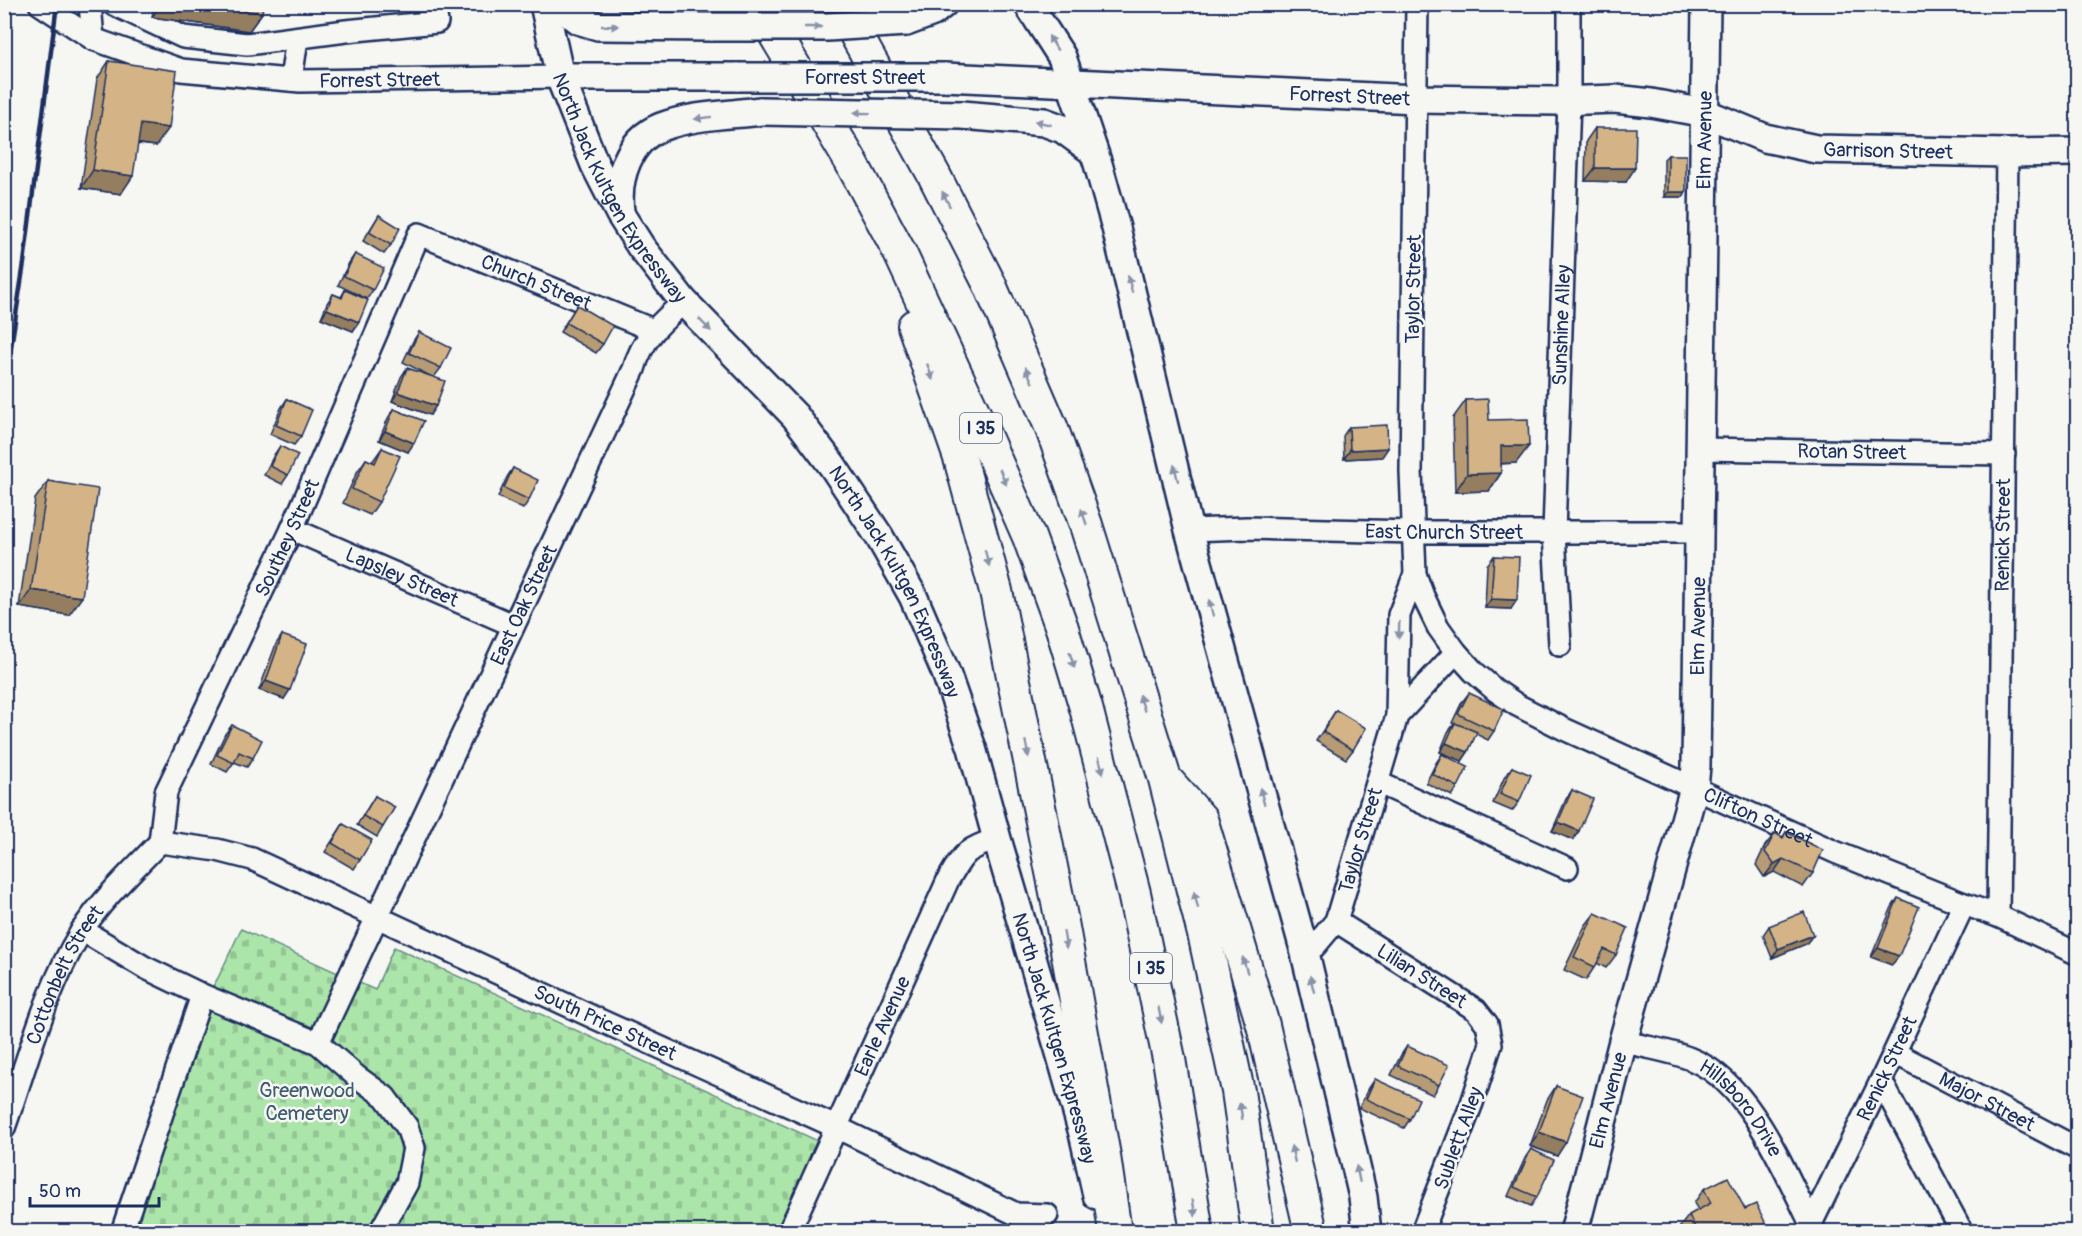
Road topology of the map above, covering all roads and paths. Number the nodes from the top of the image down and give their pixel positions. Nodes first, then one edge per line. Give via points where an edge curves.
1 (40, 4) edge
2 (90, 4) edge
3 (113, 4) edge
4 (434, 4) edge
5 (544, 4) edge
6 (557, 4) edge
7 (758, 4) edge
8 (839, 4) edge
9 (943, 4) edge
10 (1028, 4) edge
11 (1417, 4) edge
12 (1569, 4) edge
13 (1706, 4) edge
14 (297, 38) junction
15 (93, 39) junction
16 (560, 77) junction
17 (291, 80) junction
18 (1072, 84) junction
19 (1416, 99) junction
20 (1569, 101) junction
21 (1704, 113) junction
22 (1094, 151) junction
23 (2078, 152) edge
24 (2007, 153) junction
25 (850, 160) junction
26 (620, 214) junction
27 (419, 234) joint
28 (684, 302) junction
29 (653, 330) junction
30 (1700, 449) junction
31 (2004, 454) junction
32 (292, 529) junction
33 (1189, 530) junction
34 (1414, 531) junction
35 (1554, 532) junction
36 (1698, 532) junction
37 (1415, 574) junction
38 (513, 625) junction
39 (1560, 645) dead end
40 (1455, 652) junction
41 (1397, 716) junction
42 (1166, 779) junction
43 (1379, 783) junction
44 (1694, 788) junction
45 (997, 839) junction
46 (160, 842) junction
47 (1567, 868) dead end
48 (1964, 904) junction
49 (1998, 916) junction
50 (376, 918) junction
51 (1336, 921) junction
52 (82, 930) junction
53 (1305, 953) junction
54 (2078, 954) edge
55 (202, 994) junction
56 (1623, 1041) junction
57 (318, 1043) junction
58 (1491, 1044) joint
59 (1894, 1053) junction
60 (1881, 1082) junction
61 (836, 1126) junction
62 (4, 1128) edge
63 (2078, 1149) edge
64 (1047, 1215) dead end
65 (1811, 1229) edge
66 (122, 1232) edge
67 (380, 1232) edge
68 (789, 1232) edge
69 (1104, 1232) edge
70 (1114, 1232) edge
71 (1197, 1232) edge
72 (1258, 1232) edge
73 (1311, 1232) edge
74 (1367, 1232) edge
75 (1422, 1232) edge
76 (1574, 1232) edge
77 (1962, 1232) edge

1 - 15 street, Forrest Street
2 - 15 street
3 - 14 street via 183,37 247,44
4 - 14 street via 436,22
5 - 16 main road, North Jack Kultgen Expressway
6 -> 9 main road, bridge via 578,20 597,26 713,27 906,22
7 - 25 highway, I 35
42 -> 8 highway via 1052,429 988,283 934,175
18 -> 10 main road via 1062,57
11 - 19 street, Taylor Street
12 - 20 street, Sunshine Alley
13 - 21 main road, Elm Avenue
14 - 17 street
15 - 17 street, Forrest Street via 181,70
16 - 17 street, Forrest Street
16 - 18 main road, Forrest Street, bridge via 944,77
16 - 26 main road, North Jack Kultgen Expressway via 595,165
18 - 19 main road, Forrest Street
18 - 22 main road
19 - 20 main road, Forrest Street
19 - 34 street, Taylor Street via 1411,471
20 - 21 main road, Forrest Street via 1615,99
20 - 35 street, Sunshine Alley
21 - 24 main road, Garrison Street via 1766,138 1816,149
21 - 30 main road, Elm Avenue
22 -> 26 main road, bridge via 1063,129 1044,122 962,115 761,111 687,120 660,127 644,138 624,166 618,194
33 -> 22 main road
23 - 24 main road, Garrison Street
24 - 31 street, Renick Street
25 -> 70 highway via 960,458 996,591 1064,934
25 -> 71 highway, I 35 via 898,250 981,428 1029,537 1062,628 1137,905 1169,1059
26 - 28 main road, North Jack Kultgen Expressway
27 - 29 street, Church Street
27 - 32 street, Southey Street
28 - 29 street, East Oak Street
28 -> 45 main road, North Jack Kultgen Expressway via 795,416 879,536 913,596 946,673
29 - 38 street, East Oak Street
30 - 31 street, Rotan Street
30 - 36 main road, Elm Avenue
31 - 49 street, Renick Street
32 - 38 street, Lapsley Street
32 - 46 street, Southey Street via 166,792
33 - 34 street, East Church Street
53 -> 33 main road
34 - 35 street, East Church Street
34 - 37 street, Taylor Street
35 - 36 street, East Church Street
35 - 39 street, Sunshine Alley
36 - 44 main road, Elm Avenue
37 - 40 street, Taylor Street via 1438,627
37 -> 41 street, Taylor Street via 1400,615
38 - 50 street, East Oak Street
40 - 41 street, Taylor Street
40 - 44 street, Clifton Street via 1517,705
41 - 43 street, Taylor Street
72 -> 42 highway via 1238,1091
73 -> 42 highway via 1263,1025 1201,819
43 - 47 street
43 - 51 street, Taylor Street
44 - 48 street, Clifton Street via 1835,852
44 - 56 main road, Elm Avenue
45 - 61 street, Earle Avenue via 972,848 948,880
45 - 69 main road, North Jack Kultgen Expressway via 1084,1137
46 - 50 street, South Price Street via 252,859
46 - 52 street, Cottonbelt Street
48 - 49 street, Clifton Street
48 - 59 street, Renick Street
49 - 54 street, Clifton Street
50 - 57 street, East Oak Street
50 - 61 street, South Price Street
51 - 53 street, Taylor Street
51 - 58 street, Lilian Street via 1476,1010 1487,1024
52 - 55 street via 144,967
52 - 62 street, Cottonbelt Street via 58,973
74 -> 53 main road via 1352,1146
55 - 57 street
55 - 66 street
56 - 65 street, Hillsboro Drive via 1693,1060 1727,1082 1767,1138
56 - 76 main road, Elm Avenue
57 - 67 street via 385,1097 406,1127 414,1148 407,1183
58 - 75 street, Sublett Alley
59 - 60 street, Renick Street
59 - 63 street, Major Street
60 - 65 street, Renick Street
60 - 77 street
61 - 64 street, South Price Street via 1016,1214
61 - 68 street, Earle Avenue

